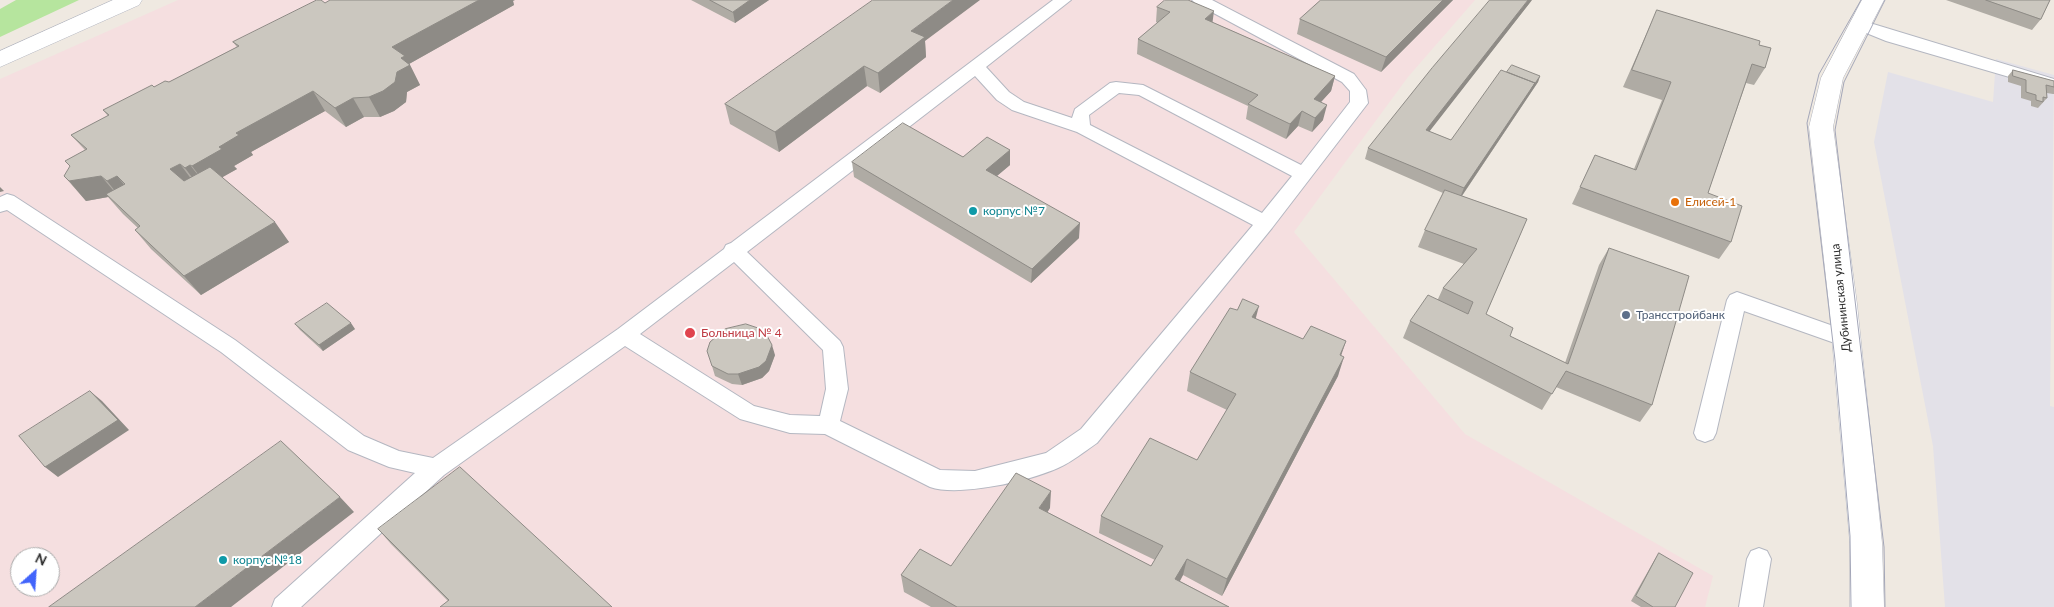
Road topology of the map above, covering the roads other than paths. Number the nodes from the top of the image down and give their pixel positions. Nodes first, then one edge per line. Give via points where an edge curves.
1 (131, 0) edge
2 (1063, 0) edge
3 (1200, 0) edge
4 (1873, 0) edge
5 (1860, 25) junction
6 (0, 60) edge
7 (976, 67) junction
8 (2054, 86) edge
9 (1083, 128) junction
10 (1303, 174) junction
11 (0, 205) edge
12 (1264, 223) junction
13 (733, 250) junction
14 (625, 335) junction
15 (1846, 339) junction
16 (828, 425) junction
17 (1705, 433) dead end
18 (436, 468) junction
19 (1759, 559) dead end
20 (284, 607) edge
21 (1752, 607) edge
22 (1867, 607) edge

1 - 6 main road
2 - 7 lane
3 - 10 lane via 1348,78 1358,90 1359,103
4 - 5 main road, Дубининская улица
5 - 8 lane
5 - 15 main road, Дубининская улица via 1832,78 1821,127
7 - 9 lane via 1018,106
7 - 13 lane
9 - 10 lane via 1081,113 1116,87 1129,87 1143,90
9 - 12 lane
10 - 12 lane
11 - 18 lane via 7,201 228,346 356,443 397,460
12 - 16 lane via 1089,436 1052,461 975,481 938,480
13 - 14 lane
13 - 16 lane via 832,347 836,389
14 - 16 lane via 748,413 790,424
14 - 18 lane
15 - 17 lane via 1737,300
15 - 22 main road, Дубининская улица via 1866,542
18 - 20 lane
19 - 21 lane

